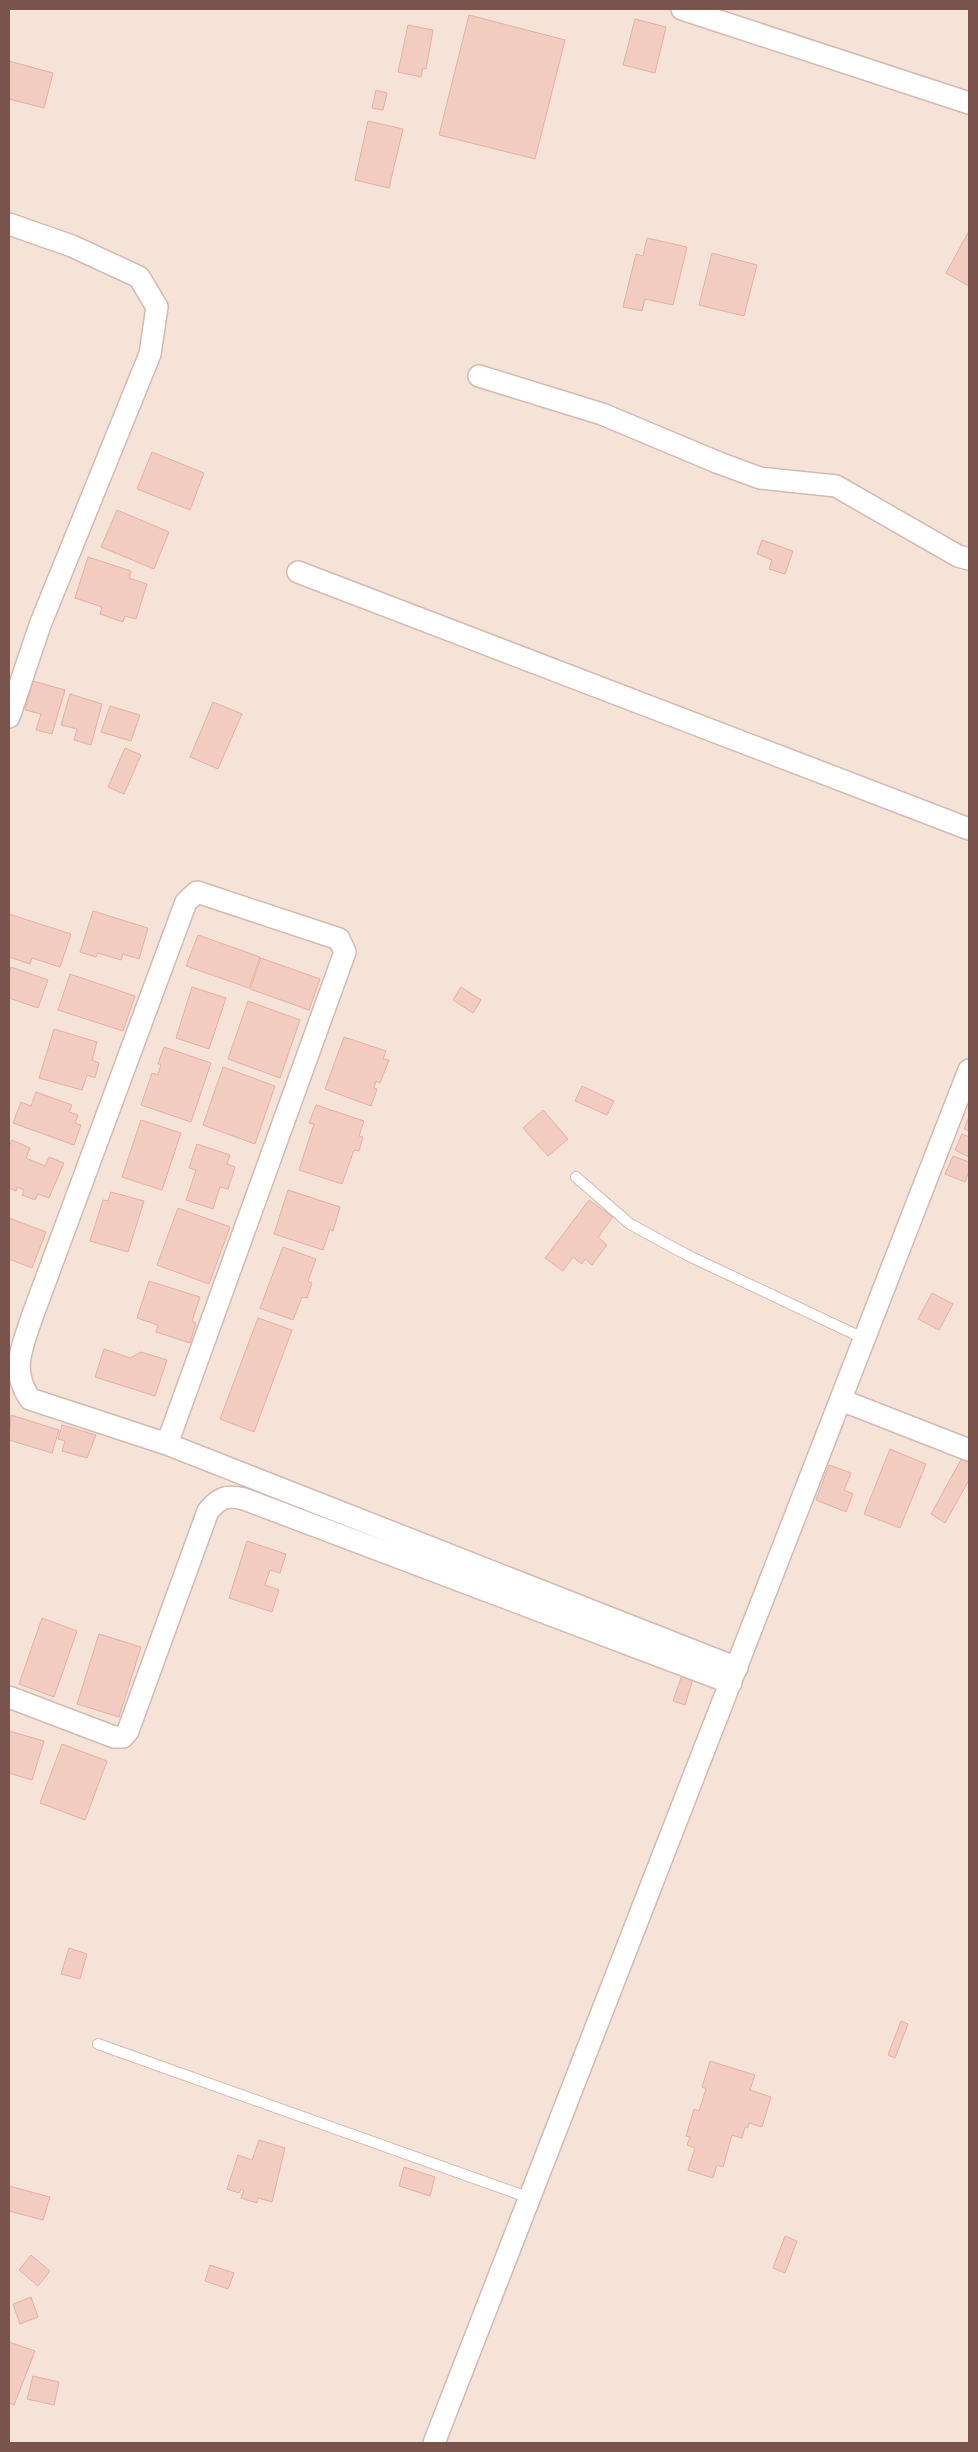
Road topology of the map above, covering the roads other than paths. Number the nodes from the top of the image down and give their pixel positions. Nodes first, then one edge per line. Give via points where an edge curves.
1 (682, 9) edge
2 (969, 103) edge
3 (9, 224) edge
4 (479, 376) dead end
5 (969, 559) edge
6 (298, 572) dead end
7 (9, 717) edge
8 (969, 829) edge
9 (969, 1070) edge
10 (576, 1177) dead end
11 (865, 1339) junction
12 (841, 1400) junction
13 (167, 1444) junction
14 (969, 1450) edge
15 (734, 1675) junction
16 (9, 1697) edge
17 (98, 2044) dead end
18 (530, 2198) junction
19 (434, 2443) edge

1 - 2 street
3 - 7 street via 72,246 139,277 157,307 150,354 40,625
4 - 5 street via 602,414 760,478 836,486 958,556
6 - 8 street
9 - 11 street
10 - 11 lane via 630,1224 687,1255
11 - 12 street
12 - 14 street
12 - 15 street
13 - 13 street via 30,1400 22,1388 19,1357 75,1197 186,902 198,892 339,938 345,952
13 - 15 street
15 - 16 street via 229,1495 208,1511 128,1731 123,1737 114,1737
15 - 18 street
17 - 18 lane
18 - 19 street

